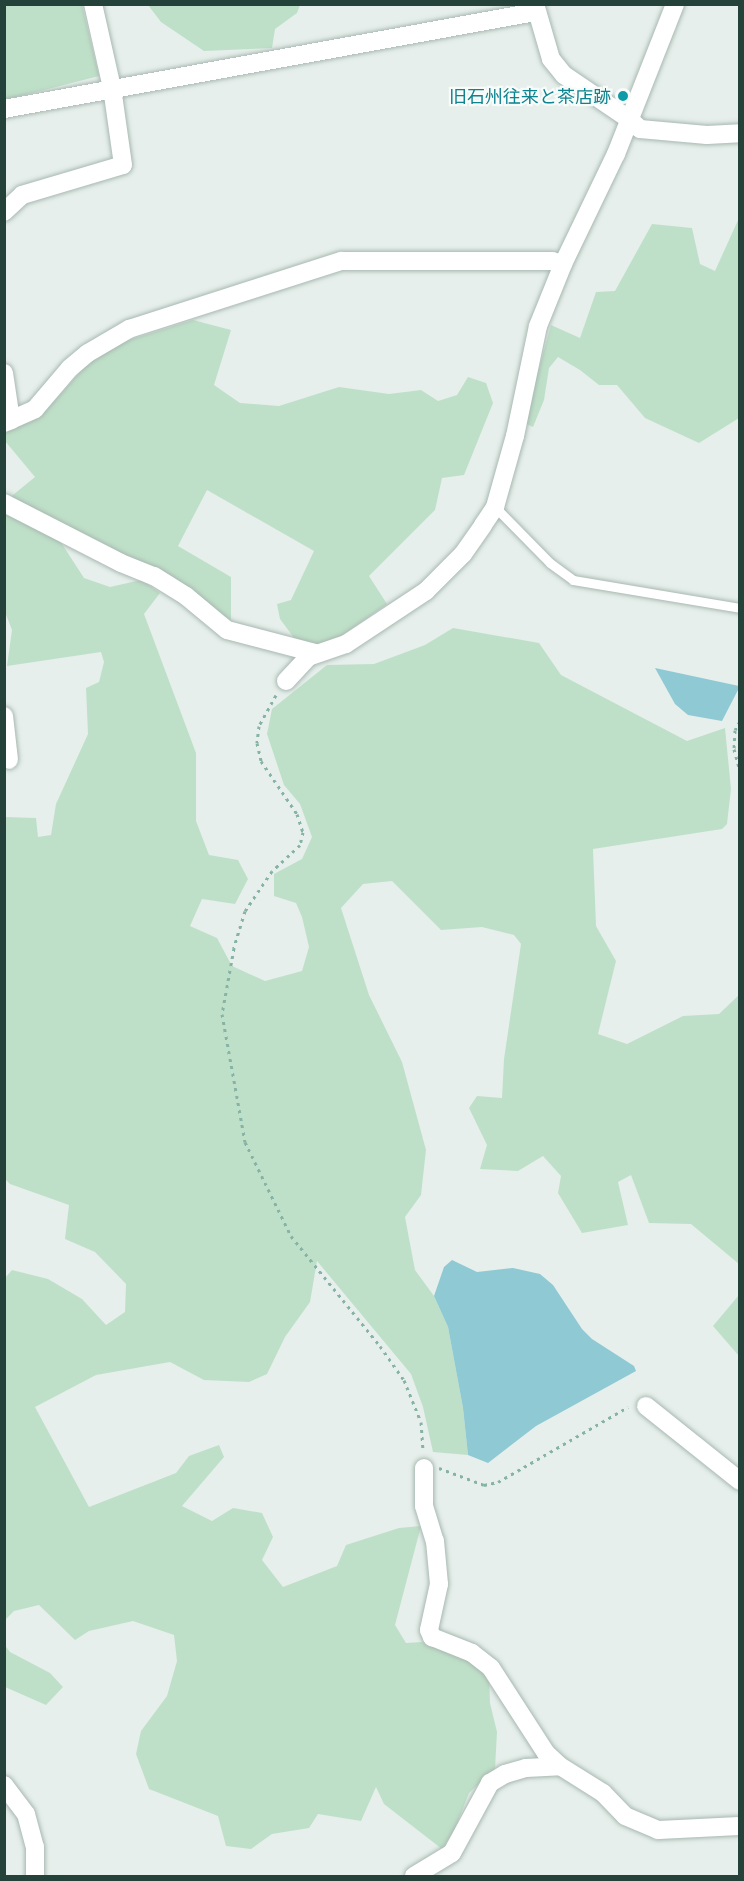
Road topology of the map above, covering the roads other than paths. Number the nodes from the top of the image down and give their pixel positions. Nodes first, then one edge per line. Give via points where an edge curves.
1 (93, 4) edge
2 (675, 4) edge
3 (535, 8) edge
4 (112, 88) junction
5 (4, 109) edge
6 (629, 119) junction
7 (740, 133) edge
8 (4, 212) edge
9 (563, 264) junction
10 (4, 373) edge
11 (8, 422) edge
12 (4, 503) edge
13 (495, 507) junction
14 (740, 608) edge
15 (315, 653) junction
16 (286, 681) road end
17 (4, 716) edge
18 (9, 760) dead end
19 (646, 1406) road end
20 (424, 1468) road end
21 (740, 1481) edge
22 (560, 1766) junction
23 (4, 1785) edge
24 (740, 1826) edge
25 (34, 1876) edge
26 (414, 1876) edge

1 - 4 street
2 - 6 street
3 - 4 street
3 - 6 street via 551,59 564,75
4 - 5 street
4 - 8 street via 123,165 22,195
6 - 7 street via 640,129 707,135
6 - 9 street
9 - 11 street via 341,261 129,329 70,368 35,409
9 - 13 street via 538,326 515,436
10 - 11 street
12 - 15 street via 154,576 227,630
13 - 14 lane via 549,563 573,580
13 - 15 street via 463,554 426,591 346,644
15 - 16 street
17 - 18 street
19 - 21 street
20 - 22 street via 424,1506 435,1541 439,1584 429,1630 432,1637 472,1653 491,1668 546,1753
22 - 24 street via 603,1793 625,1816 658,1830
22 - 26 street via 526,1768 490,1783 452,1853
23 - 25 street via 26,1814 35,1847

